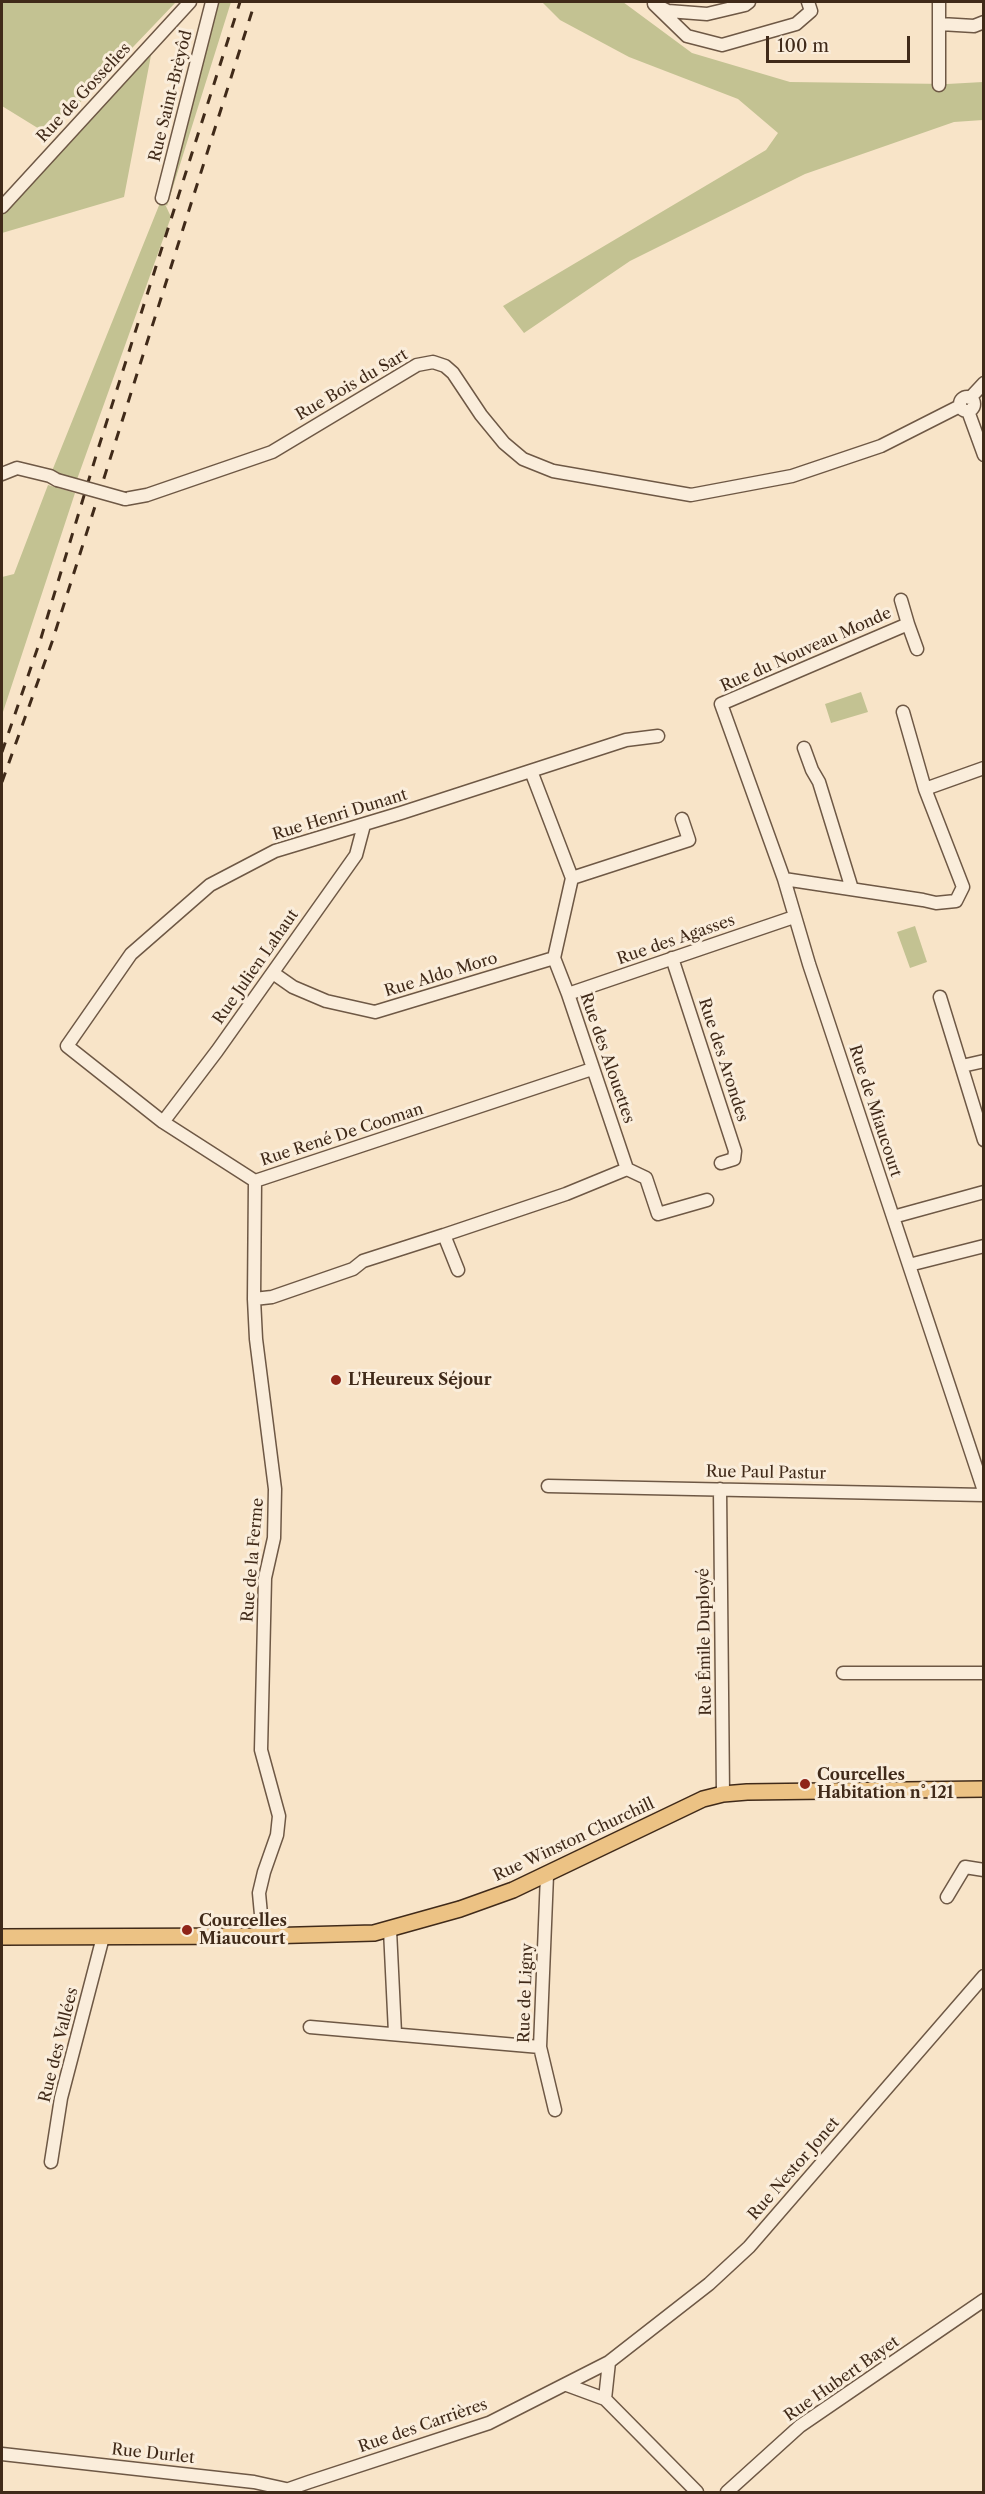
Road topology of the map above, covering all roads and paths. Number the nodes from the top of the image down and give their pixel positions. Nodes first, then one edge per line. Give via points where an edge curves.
1 (190, 2) edge
2 (212, 2) edge
3 (749, 2) edge
4 (808, 2) edge
5 (939, 2) edge
6 (650, 3) edge
7 (984, 22) edge
8 (940, 24) junction
9 (939, 85) dead end
10 (162, 198) dead end
11 (2, 207) edge
12 (984, 383) edge
13 (966, 405) junction
14 (984, 455) edge
15 (2, 474) edge
16 (901, 600) dead end
17 (908, 624) junction
18 (917, 650) dead end
19 (903, 712) dead end
20 (658, 736) dead end
21 (734, 743) joint
22 (804, 748) dead end
23 (984, 768) edge
24 (531, 771) junction
25 (926, 789) junction
26 (682, 819) dead end
27 (364, 825) junction
28 (572, 878) junction
29 (784, 879) junction
30 (852, 889) junction
31 (794, 917) junction
32 (554, 958) junction
33 (672, 958) junction
34 (273, 973) junction
35 (568, 994) junction
36 (940, 997) dead end
37 (67, 1046) joint
38 (984, 1061) edge
39 (962, 1066) junction
40 (592, 1070) junction
41 (163, 1122) junction
42 (984, 1140) edge
43 (721, 1163) dead end
44 (627, 1169) junction
45 (255, 1181) junction
46 (984, 1192) edge
47 (707, 1200) dead end
48 (893, 1217) junction
49 (444, 1235) junction
50 (984, 1246) edge
51 (909, 1265) junction
52 (458, 1270) dead end
53 (254, 1299) junction
54 (548, 1486) dead end
55 (720, 1489) junction
56 (984, 1493) edge
57 (843, 1673) dead end
58 (984, 1673) edge
59 (984, 1789) edge
60 (723, 1794) junction
61 (984, 1870) edge
62 (547, 1875) junction
63 (947, 1897) dead end
64 (390, 1930) junction
65 (263, 1936) junction
66 (2, 1937) edge
67 (103, 1937) junction
68 (984, 1976) edge
69 (310, 2027) dead end
70 (395, 2033) junction
71 (540, 2047) junction
72 (555, 2110) dead end
73 (51, 2162) dead end
74 (984, 2300) edge
75 (609, 2362) junction
76 (567, 2385) junction
77 (605, 2399) junction
78 (2, 2454) edge
79 (292, 2491) edge
80 (697, 2493) edge
81 (727, 2493) edge

1 - 11 street, Rue de Gosselies
2 - 10 street, Rue Saint-Brèyôd
3 - 6 street via 707,15 668,11
4 - 6 street via 811,11 796,24 722,45 687,36
5 - 8 street
7 - 8 street via 974,26
8 - 9 street
12 - 13 street, Rue Bois du Sart
13 - 14 street
13 - 15 street, Rue Bois du Sart, bridge via 881,446 803,472 691,495 553,471 522,459 492,429 453,373 434,362 417,364 272,452 147,495 124,499 17,468
16 - 17 street, Rue du Nouveau Monde
17 - 18 street, Rue du Nouveau Monde
17 - 21 street, Rue du Nouveau Monde via 721,704
19 - 25 street
20 - 24 street, Rue Henri Dunant via 626,740
21 - 29 street, Rue de Miaucourt
22 - 30 street via 819,782
23 - 25 street
24 - 27 street, Rue Henri Dunant
24 - 28 street
25 - 30 street via 963,887 956,902 936,903
26 - 28 street via 689,840
27 - 34 street, Rue Julien Lahaut via 356,855
27 - 37 street, Rue Henri Dunant via 275,851 210,885 131,954
28 - 32 street
29 - 30 street
29 - 31 street, Rue de Miaucourt
31 - 33 street, Rue des Agasses
31 - 48 street, Rue de Miaucourt
32 - 34 street, Rue Aldo Moro via 375,1012 326,1001 293,987
32 - 35 street, Rue des Alouettes
33 - 35 street, Rue des Agasses
33 - 43 street, Rue des Arondes via 735,1150 734,1159
34 - 41 street, Rue Julien Lahaut
35 - 40 street, Rue des Alouettes
36 - 39 street
37 - 41 street, Rue René De Cooman
38 - 39 street
39 - 42 street
40 - 44 street, Rue des Alouettes
40 - 45 street, Rue René De Cooman
41 - 45 street, Rue René De Cooman
44 - 47 street via 646,1178 658,1214
44 - 49 street
45 - 53 street, Rue de la Ferme
46 - 48 street
48 - 51 street, Rue de Miaucourt
49 - 52 street
49 - 53 street via 363,1261 353,1269 272,1297
50 - 51 street
51 - 56 street, Rue de Miaucourt
53 - 65 street, Rue de la Ferme via 275,1489 274,1538 265,1578 261,1750 279,1816 259,1893
54 - 55 street, Rue Paul Pastur
55 - 56 street, Rue Paul Pastur
55 - 60 street, Rue Émile Duployé
57 - 58 street
59 - 60 main road, Rue Winston Churchill
60 - 62 main road, Rue Winston Churchill via 703,1799
61 - 63 street via 965,1867
62 - 64 main road, Rue Winston Churchill via 460,1909
62 - 71 street, Rue de Ligny
64 - 65 main road, Rue Winston Churchill
64 - 70 street
65 - 67 main road, Rue Winston Churchill
66 - 67 main road, Rue Winston Churchill
67 - 73 street, Rue des Vallées via 61,2098
68 - 75 street, Rue Nestor Jonet via 749,2247 709,2284
69 - 70 street
70 - 71 street
71 - 72 street, Rue de Ligny
74 - 81 street, Rue Hubert Bayet via 801,2426
75 - 76 street, Rue Nestor Jonet
75 - 77 street
76 - 77 street
76 - 79 street, Rue des Carrières via 489,2423
77 - 80 street
78 - 79 street, Rue Durlet via 254,2482

